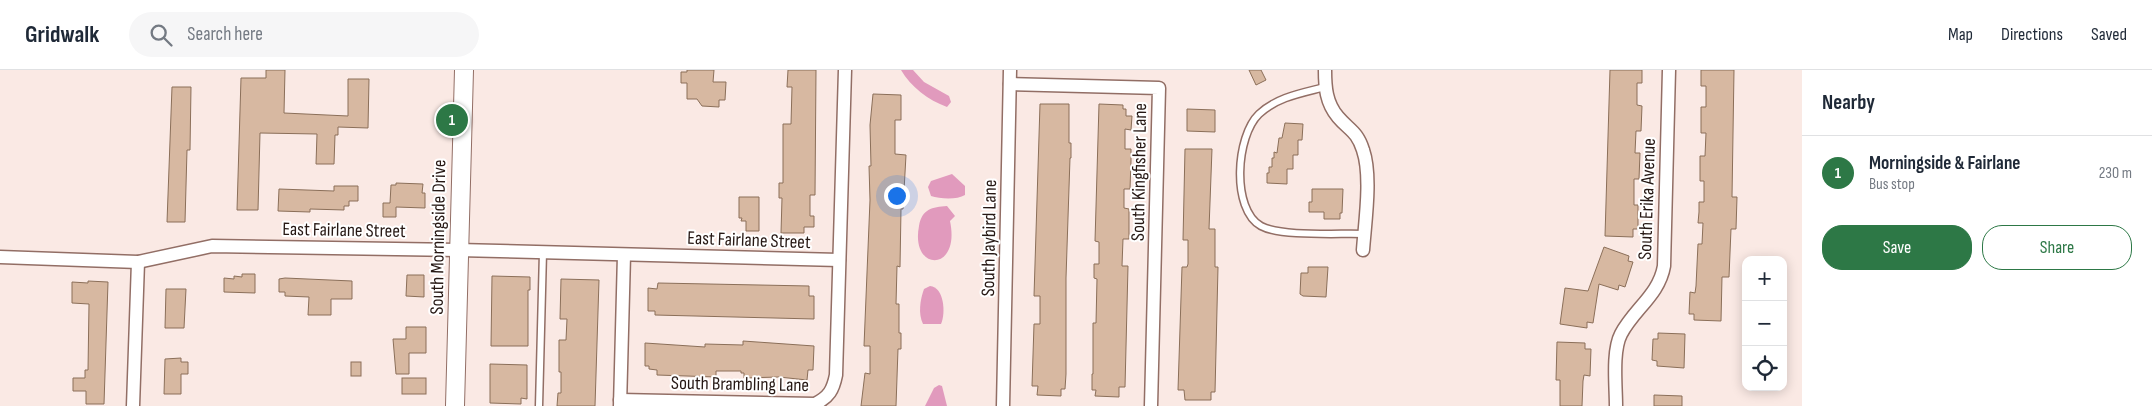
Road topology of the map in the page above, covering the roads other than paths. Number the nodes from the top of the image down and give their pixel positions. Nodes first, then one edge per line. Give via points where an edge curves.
1 (464, 70) edge
2 (845, 70) edge
3 (1010, 70) edge
4 (1325, 70) edge
5 (1669, 70) edge
6 (1010, 84) junction
7 (1325, 87) junction
8 (1364, 234) junction
9 (458, 250) junction
10 (1364, 250) dead end
11 (543, 252) junction
12 (624, 254) junction
13 (0, 257) edge
14 (840, 260) junction
15 (138, 262) junction
16 (620, 403) edge
17 (133, 406) edge
18 (455, 406) edge
19 (539, 406) edge
20 (1002, 406) edge
21 (1151, 406) edge
22 (1616, 406) edge

1 - 9 street, South Morningside Drive
2 - 14 street, South Brambling Lane
3 - 6 street, South Jaybird Lane
4 - 7 street
5 - 22 street, South Erika Avenue via 1664,266 1661,280 1621,334 1617,348
6 - 20 street, South Jaybird Lane
6 - 21 street, South Kingfisher Lane via 1159,88
7 - 8 street via 1329,104 1338,118 1355,132 1364,150 1367,172
7 - 8 lane via 1275,102 1252,122 1242,154 1243,204 1261,226 1275,230
8 - 10 street
9 - 11 street, East Fairlane Street
9 - 15 street, East Fairlane Street via 212,246
9 - 18 street, South Morningside Drive
11 - 12 street, East Fairlane Street
11 - 19 lane
12 - 14 street, East Fairlane Street
12 - 16 street
13 - 15 street, East Fairlane Street
14 - 16 street, South Brambling Lane via 836,375 826,398 815,404 799,405
15 - 17 street

